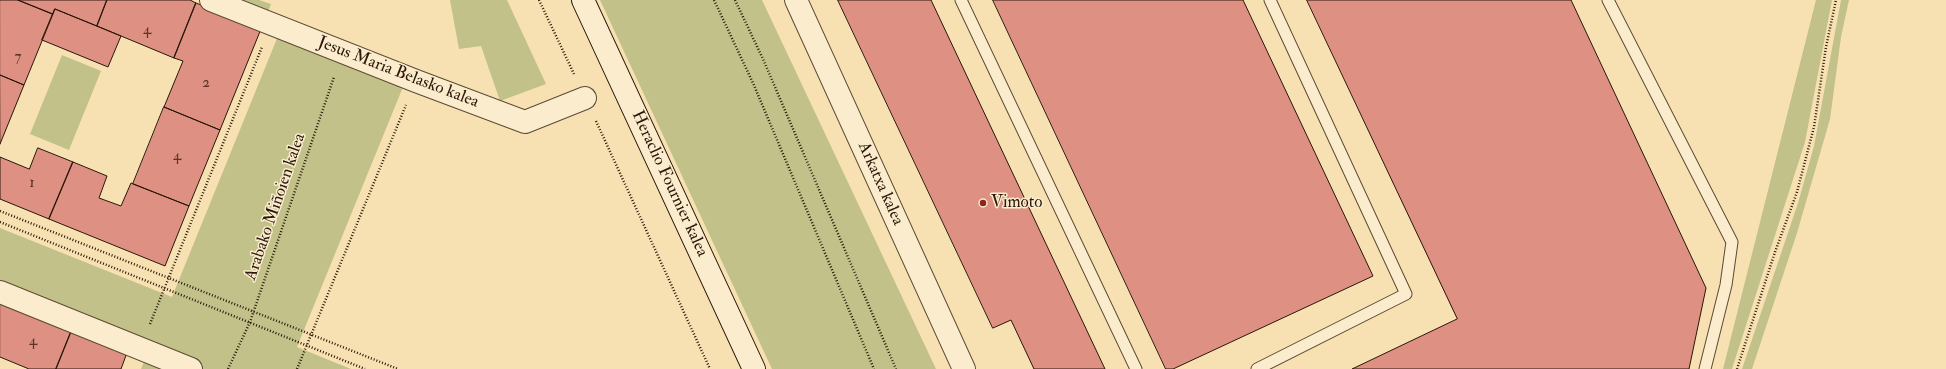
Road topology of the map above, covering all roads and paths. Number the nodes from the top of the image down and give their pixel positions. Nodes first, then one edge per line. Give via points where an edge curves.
1 (211, 0) edge
2 (539, 0) edge
3 (583, 0) edge
4 (714, 0) edge
5 (735, 0) edge
6 (796, 0) edge
7 (962, 0) edge
8 (1270, 0) edge
9 (1608, 0) edge
10 (1836, 0) edge
11 (271, 24) junction
12 (342, 52) junction
13 (416, 81) junction
14 (585, 98) junction
15 (0, 211) edge
16 (0, 222) edge
17 (169, 278) junction
18 (165, 288) junction
19 (0, 292) edge
20 (253, 312) junction
21 (250, 322) junction
22 (311, 334) junction
23 (306, 345) junction
24 (140, 348) junction
25 (191, 369) edge
26 (228, 369) edge
27 (296, 369) edge
28 (365, 369) edge
29 (398, 369) edge
30 (710, 369) edge
31 (754, 369) edge
32 (874, 369) edge
33 (896, 369) edge
34 (964, 369) edge
35 (1136, 369) edge
36 (1257, 369) edge
37 (1706, 369) edge
38 (1737, 369) edge

1 - 11 street, Jesus Maria Belasko kalea
2 - 14 path
3 - 31 street, Heraclio Fournier kalea
4 - 32 path via 753,83
5 - 33 path
6 - 34 street, Arkatxa kalea
7 - 35 lane
8 - 36 lane via 1406,294
9 - 37 lane via 1732,242 1726,284
10 - 38 path via 1814,127 1797,192
11 - 12 street, Jesus Maria Belasko kalea
11 - 17 path
12 - 13 street, Jesus Maria Belasko kalea
12 - 20 path, Arabako Miñoien kalea
13 - 14 street, Jesus Maria Belasko kalea via 525,122
13 - 22 path
14 - 30 path
15 - 17 path
16 - 18 path
17 - 18 path
17 - 20 path
18 - 21 path
18 - 24 path
19 - 24 street
20 - 21 path, Arabako Miñoien kalea
20 - 22 path
21 - 23 path
21 - 26 path, Arabako Miñoien kalea
22 - 23 path
22 - 29 path
23 - 27 path
23 - 28 path
24 - 25 street

